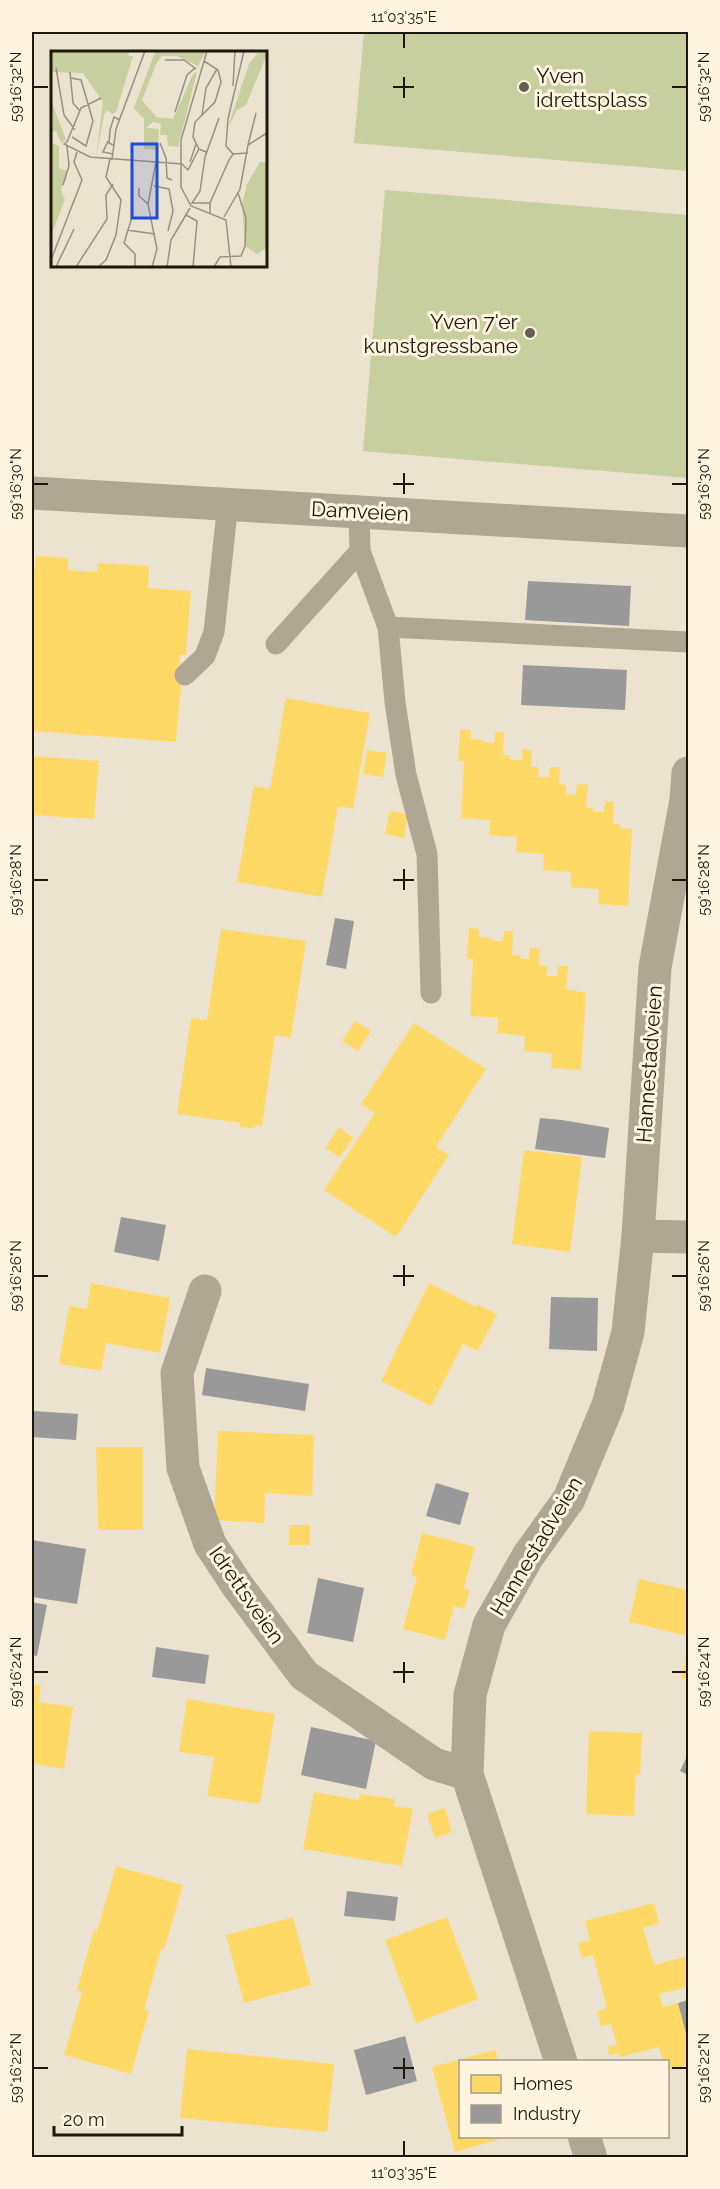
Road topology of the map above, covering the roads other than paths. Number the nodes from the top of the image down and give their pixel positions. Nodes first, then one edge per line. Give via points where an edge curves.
1 (32, 493) edge
2 (228, 503) junction
3 (359, 511) junction
4 (688, 531) edge
5 (360, 551) junction
6 (388, 627) junction
7 (688, 642) edge
8 (276, 644) dead end
9 (185, 675) dead end
10 (688, 773) edge
11 (431, 993) dead end
12 (638, 1236) junction
13 (688, 1238) edge
14 (205, 1291) dead end
15 (467, 1774) junction
16 (561, 2060) edge
17 (585, 2138) edge
18 (591, 2157) edge

1 - 2 street, Damveien
2 - 3 street, Damveien
2 - 9 lane via 214,632 205,656
3 - 4 street, Damveien
3 - 5 lane
5 - 6 lane
5 - 8 lane
6 - 7 lane
6 - 11 lane via 406,775 427,854
10 - 12 street, Hannestadveien via 655,967
12 - 13 street
12 - 15 street, Hannestadveien via 628,1332 608,1405 569,1499 528,1556 489,1625 470,1695
14 - 15 street, Idrettsveien via 177,1373 183,1468 210,1544 304,1674 434,1764
15 - 16 street, Hannestadveien
17 - 18 street

